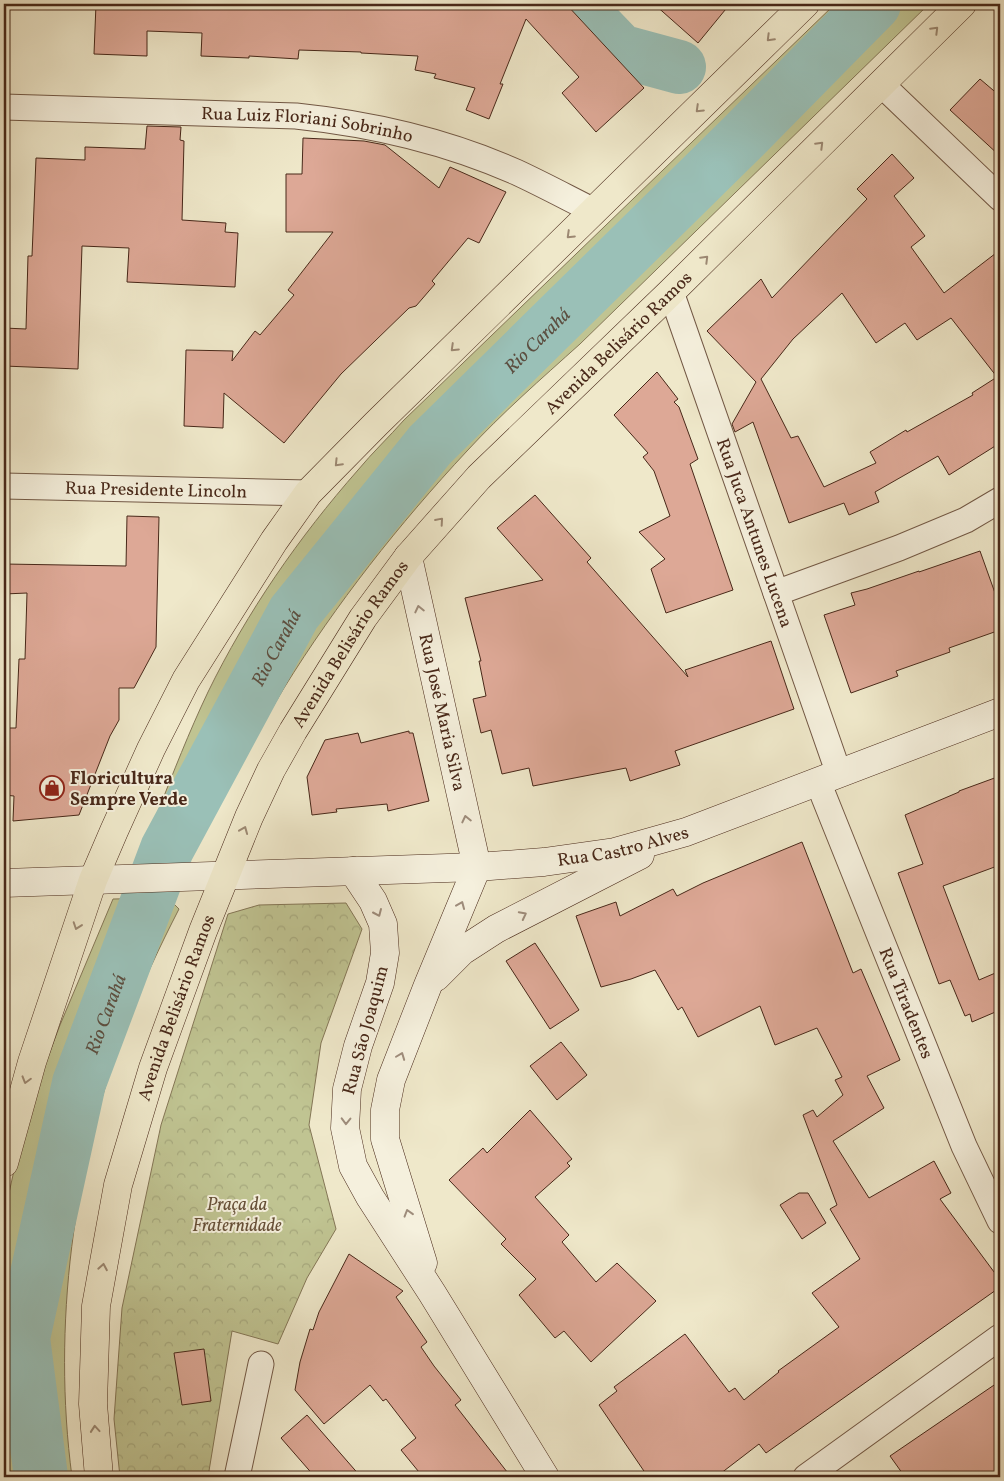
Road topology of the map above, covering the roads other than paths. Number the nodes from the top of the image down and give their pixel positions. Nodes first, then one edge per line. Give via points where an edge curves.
1 (805, 4) edge
2 (962, 4) edge
3 (881, 84) junction
4 (4, 107) edge
5 (1000, 198) edge
6 (594, 211) junction
7 (672, 292) junction
8 (4, 486) edge
9 (308, 493) junction
10 (1000, 500) edge
11 (408, 557) junction
12 (776, 593) junction
13 (1000, 712) edge
14 (828, 778) junction
15 (686, 832) junction
16 (477, 867) junction
17 (354, 871) junction
18 (213, 876) junction
19 (94, 880) junction
20 (4, 883) edge
21 (428, 985) junction
22 (4, 1163) edge
23 (1000, 1221) edge
24 (432, 1293) junction
25 (1000, 1338) edge
26 (261, 1364) dead end
27 (99, 1477) edge
28 (237, 1477) edge
29 (545, 1477) edge
30 (806, 1477) edge

1 -> 6 main road
3 -> 2 main road, Avenida Belisário Ramos
3 - 5 street
7 -> 3 main road, Avenida Belisário Ramos
4 - 6 street, Rua Luiz Floriani Sobrinho via 296,116 344,121 391,130 452,148 515,172
6 -> 9 main road
11 -> 7 main road, Avenida Belisário Ramos via 479,477
7 - 12 street, Rua Juca Antunes Lucena
8 - 9 street, Rua Presidente Lincoln
9 - 19 main road via 274,540 186,680 147,758
10 - 12 street via 966,520 899,548
16 -> 11 street, Rua José Maria Silva
18 -> 11 main road, Avenida Belisário Ramos via 293,731 363,618
12 - 14 street, Rua Juca Antunes Lucena
13 - 14 street, Rua Castro Alves
14 - 15 street, Rua Castro Alves
14 - 23 street, Rua Tiradentes via 964,1146
15 - 16 street, Rua Castro Alves via 615,852
21 -> 15 street via 462,951 496,929
16 - 17 street, Rua Castro Alves
21 -> 16 street, Rua São Joaquim
17 - 18 street, Rua Castro Alves
17 -> 24 street, Rua São Joaquim via 383,924 385,954 380,983 347,1089 345,1128 353,1166
18 - 19 street, Rua Castro Alves
27 -> 18 main road, Avenida Belisário Ramos via 93,1404 96,1306 118,1185 153,1068 203,932
19 - 20 street, Rua Castro Alves
19 -> 22 main road via 32,1062
24 -> 21 street, Rua São Joaquim via 385,1139 385,1110 391,1080
24 - 29 street, Rua São Joaquim
25 - 30 street
26 - 28 street

